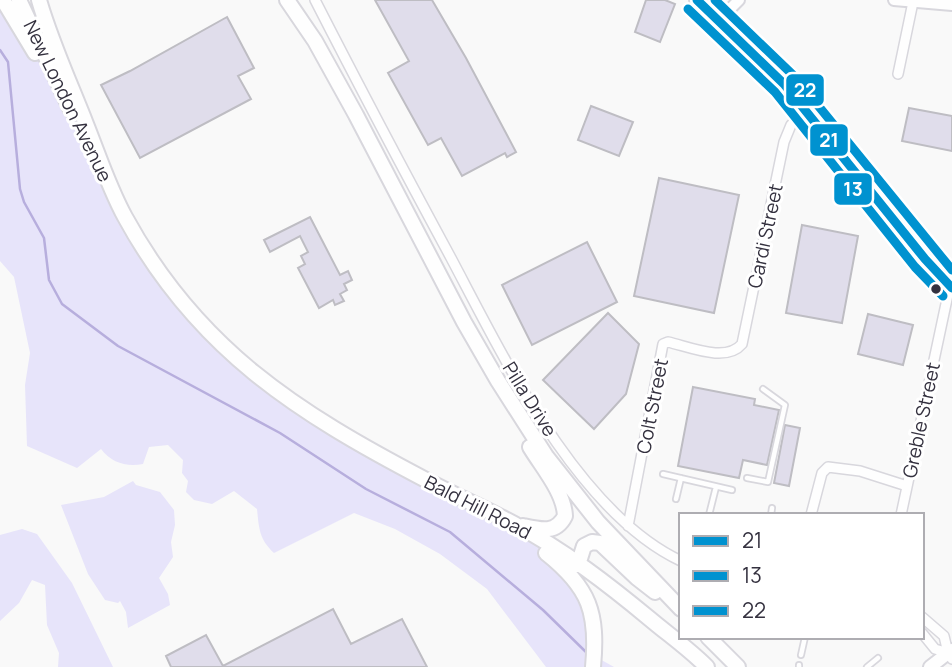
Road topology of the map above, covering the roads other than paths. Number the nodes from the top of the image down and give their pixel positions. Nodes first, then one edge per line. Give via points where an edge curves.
1 (3, 0) edge
2 (19, 0) edge
3 (39, 0) edge
4 (287, 0) edge
5 (315, 0) edge
6 (697, 0) edge
7 (739, 0) edge
8 (894, 0) edge
9 (913, 2) junction
10 (952, 5) edge
11 (719, 20) junction
12 (898, 74) dead end
13 (806, 111) junction
14 (82, 131) junction
15 (117, 202) junction
16 (951, 286) edge
17 (464, 322) junction
18 (721, 354) joint
19 (763, 389) dead end
20 (663, 474) dead end
21 (681, 478) junction
22 (747, 478) dead end
23 (716, 486) junction
24 (907, 486) junction
25 (732, 490) dead end
26 (676, 499) dead end
27 (772, 508) dead end
28 (709, 513) edge
29 (771, 513) edge
30 (812, 513) edge
31 (901, 513) edge
32 (498, 516) junction
33 (517, 525) junction
34 (628, 526) junction
35 (679, 560) edge
36 (579, 565) junction
37 (679, 608) edge
38 (679, 609) edge
39 (924, 619) edge
40 (924, 635) edge
41 (710, 639) edge
42 (805, 639) edge
43 (951, 654) edge
44 (801, 655) dead end
45 (878, 658) dead end
46 (593, 667) edge
47 (706, 667) edge
48 (738, 667) edge
49 (867, 667) edge
50 (930, 667) edge

1 - 14 main road
2 - 14 main road, New London Avenue
3 - 15 main road
4 - 17 main road via 321,52
5 - 34 street, Pilla Drive via 521,387 569,458
6 - 11 main road
7 - 11 street
8 - 9 street
9 - 10 street
9 - 12 street
11 - 13 main road
13 - 16 main road
13 - 18 street, Cardi Street via 791,125 784,142 744,340 736,351
14 - 15 main road, New London Avenue
15 - 32 main road, Bald Hill Road via 157,271 239,363 339,432
16 - 24 street, Greble Street
17 - 33 main road via 565,510 560,524 551,530
17 - 37 main road via 546,456 598,522
18 - 34 street, Colt Street via 663,344
19 - 22 lane via 785,405 768,482
20 - 21 lane
21 - 23 lane
21 - 26 lane
23 - 25 lane
23 - 28 lane
24 - 30 street via 832,467 825,470
24 - 31 street, Greble Street
27 - 29 lane
32 - 33 main road, Bald Hill Road
32 - 46 main road via 560,564 585,596 593,613
33 - 36 main road, Bald Hill Road
34 - 35 street, Pilla Drive
36 - 38 main road via 584,546 600,542 636,578
36 - 47 main road, Bald Hill Road
39 - 43 street via 944,636
40 - 43 street via 935,649
41 - 48 main road
42 - 44 lane
43 - 50 main road
45 - 49 lane

